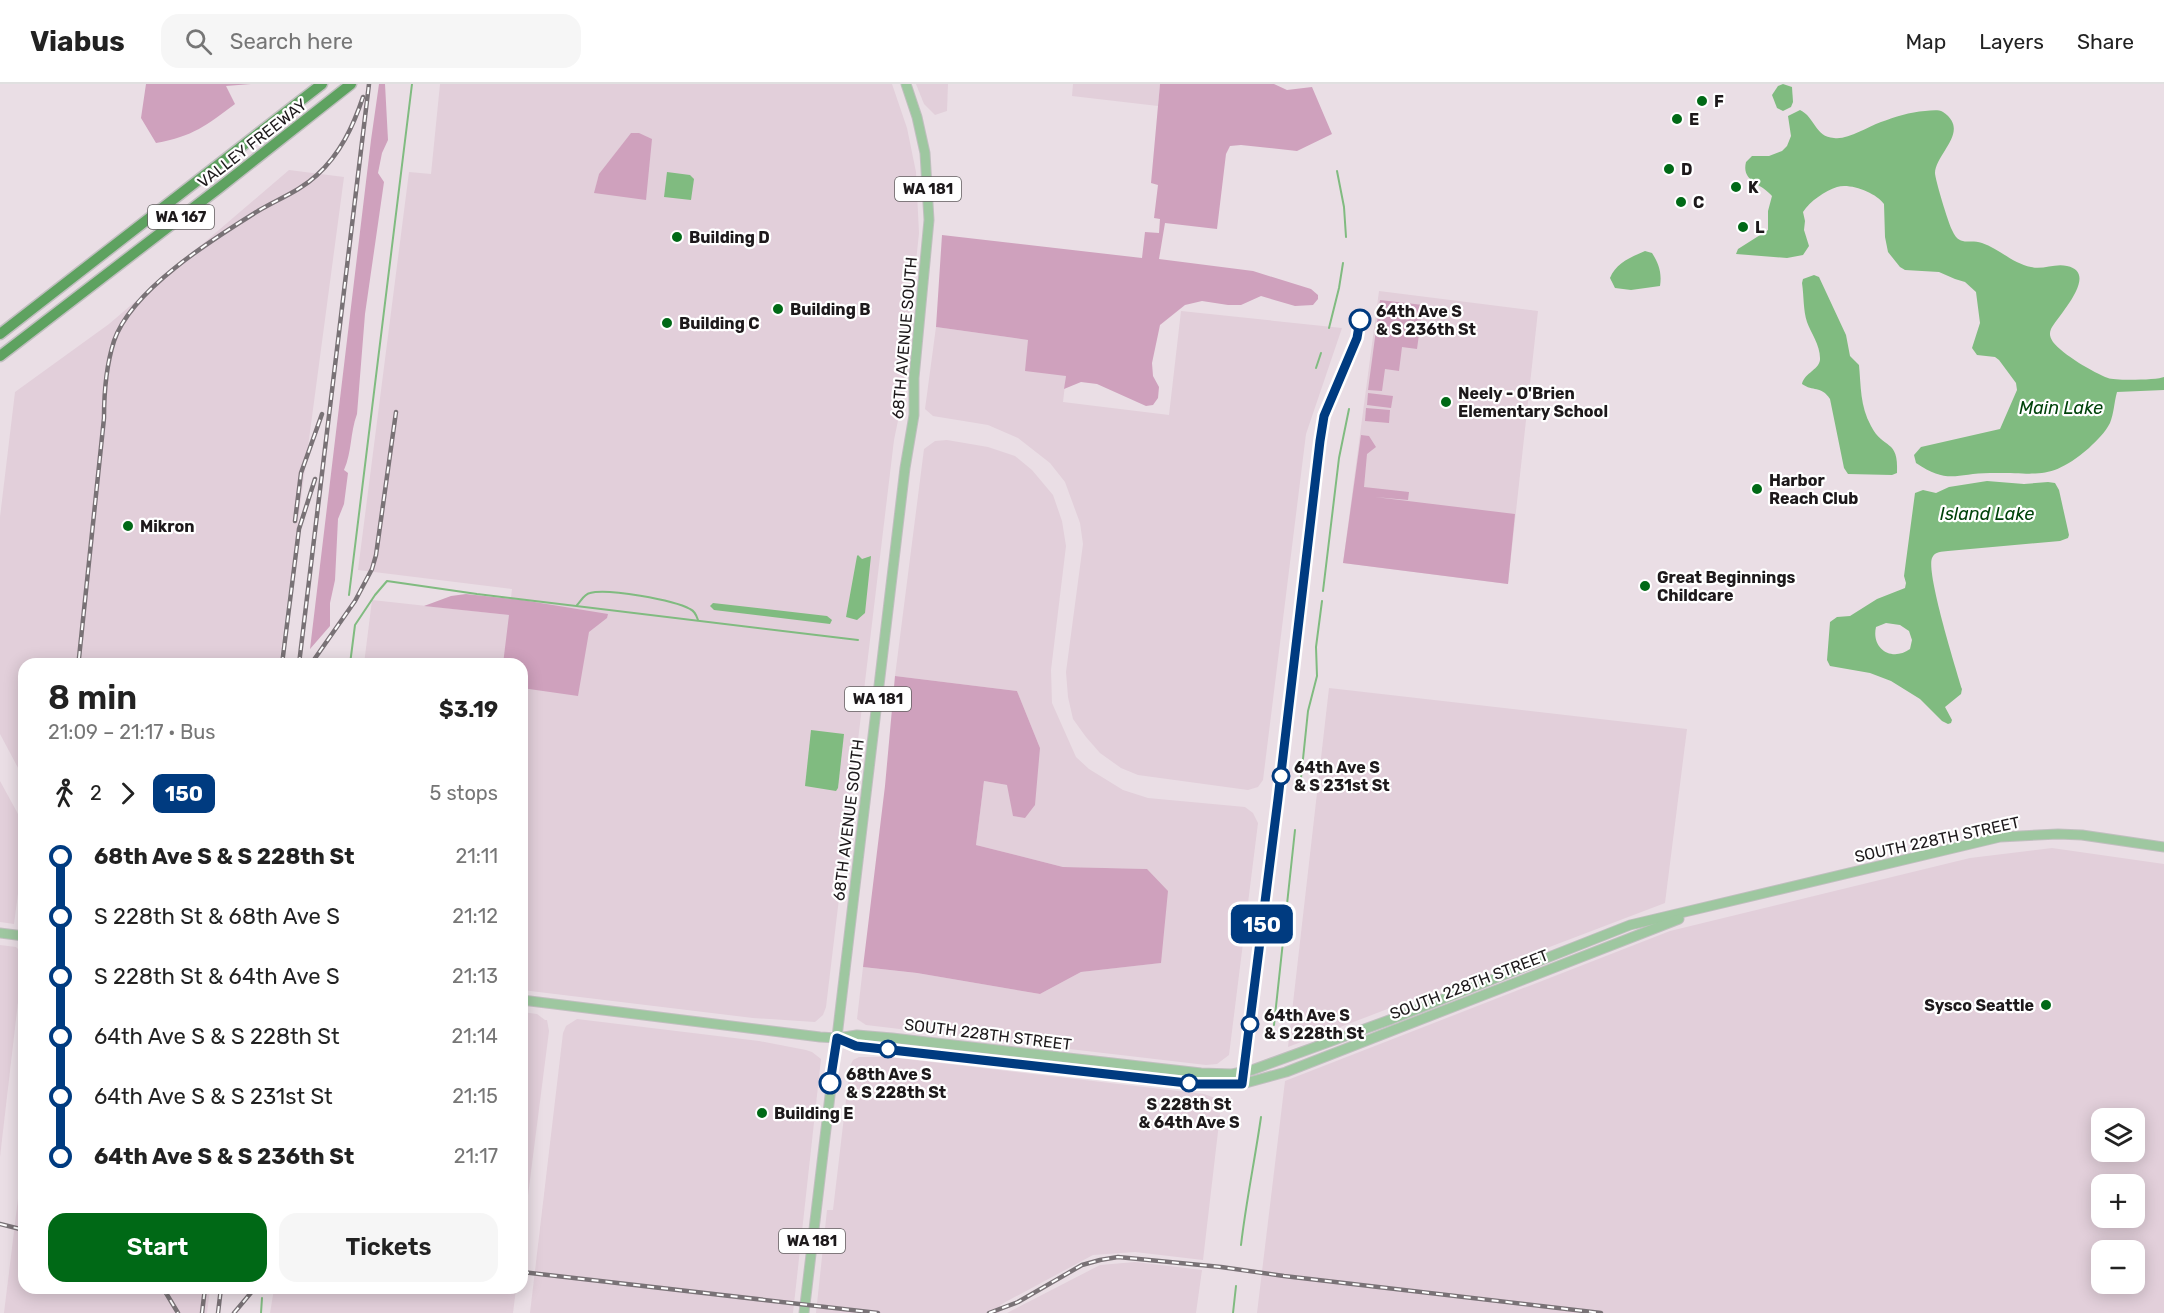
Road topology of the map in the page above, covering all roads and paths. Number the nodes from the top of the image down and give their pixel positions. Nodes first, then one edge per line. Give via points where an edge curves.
1 (322, 84) edge
2 (351, 84) edge
3 (906, 84) edge
4 (0, 334) edge
5 (0, 356) edge
6 (2164, 847) edge
7 (0, 933) edge
8 (18, 935) edge
9 (528, 1001) edge
10 (837, 1038) junction
11 (804, 1313) edge

1 - 4 highway, VALLEY FREEWAY / WA 167
2 - 5 highway, VALLEY FREEWAY / WA 167
3 - 10 main road, 68TH AVENUE SOUTH / WA 181 via 925,153 929,220 914,415 904,468
6 - 10 main road, SOUTH 228TH STREET via 2082,835 2000,837 1718,905 1286,1072 1242,1084 1196,1084 856,1046
7 - 8 main road
9 - 10 main road, SOUTH 228TH STREET
10 - 11 main road, 68TH AVENUE SOUTH / WA 181

